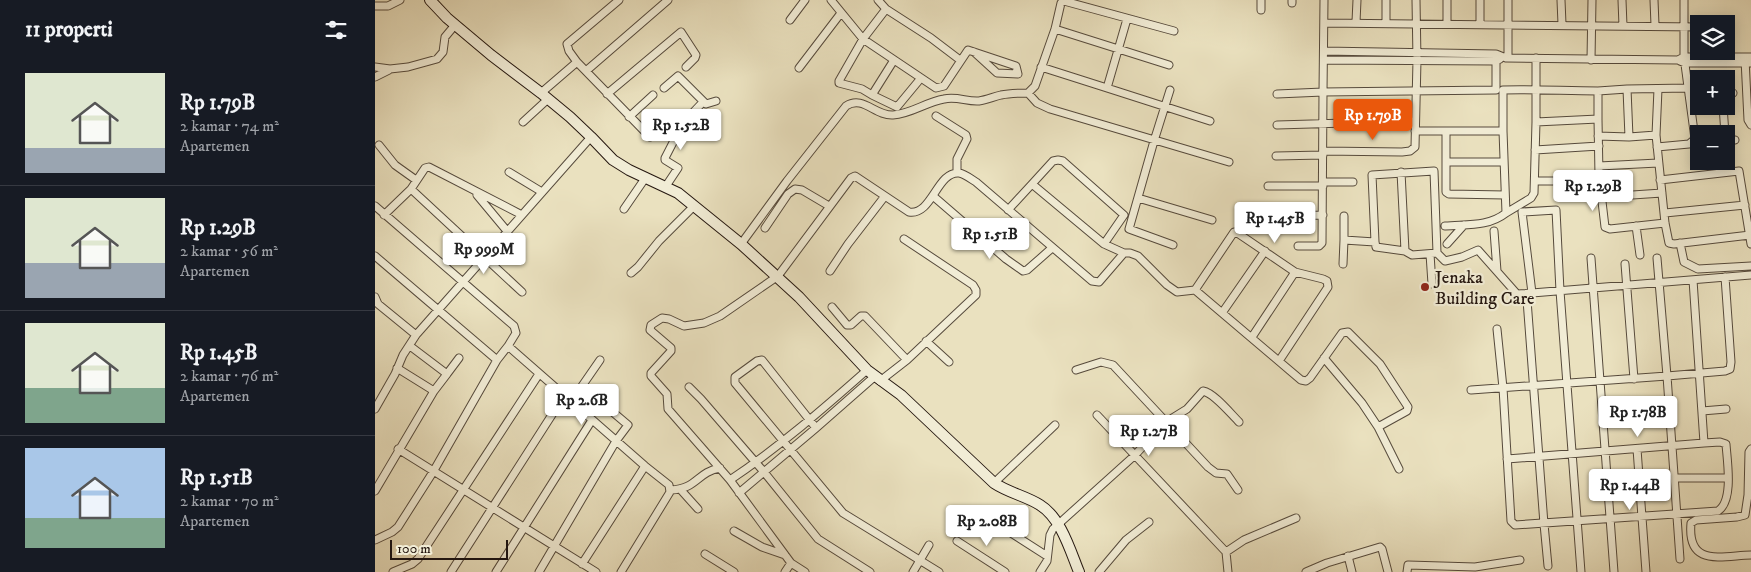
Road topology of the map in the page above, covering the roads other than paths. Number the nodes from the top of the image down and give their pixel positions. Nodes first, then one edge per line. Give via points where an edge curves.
1 (400, 0) edge
2 (430, 0) edge
3 (619, 0) edge
4 (669, 0) edge
5 (805, 0) edge
6 (831, 0) edge
7 (878, 0) edge
8 (1261, 0) edge
9 (1324, 0) edge
10 (1357, 0) edge
11 (1386, 0) edge
12 (1417, 0) edge
13 (1447, 0) edge
14 (1480, 0) edge
15 (1508, 0) edge
16 (1561, 0) edge
17 (1592, 0) edge
18 (1622, 0) edge
19 (1654, 0) edge
20 (1684, 0) edge
21 (375, 6) edge
22 (886, 9) junction
23 (1261, 10) dead end
24 (841, 13) junction
25 (1127, 19) junction
26 (790, 20) dead end
27 (1356, 22) junction
28 (1324, 23) junction
29 (1386, 23) junction
30 (1417, 23) junction
31 (1447, 23) junction
32 (1480, 24) junction
33 (1508, 24) junction
34 (1562, 24) junction
35 (455, 25) junction
36 (1593, 25) junction
37 (1655, 25) junction
38 (1623, 26) junction
39 (1683, 27) junction
40 (1690, 27) edge
41 (1055, 29) junction
42 (1174, 31) dead end
43 (863, 39) junction
44 (1119, 50) junction
45 (1323, 51) junction
46 (974, 52) junction
47 (1417, 52) junction
48 (1501, 58) junction
49 (1537, 58) junction
50 (894, 60) junction
51 (960, 60) junction
52 (1324, 60) junction
53 (1417, 60) junction
54 (1591, 60) junction
55 (1682, 60) junction
56 (1743, 60) edge
57 (577, 62) junction
58 (1169, 65) dead end
59 (375, 66) edge
60 (686, 67) dead end
61 (1041, 67) junction
62 (799, 68) dead end
63 (390, 69) junction
64 (586, 71) junction
65 (375, 77) edge
66 (921, 78) junction
67 (663, 88) dead end
68 (1107, 88) junction
69 (1627, 89) junction
70 (1658, 89) junction
71 (1170, 90) dead end
72 (1499, 90) junction
73 (1417, 91) junction
74 (1536, 91) junction
75 (1598, 91) junction
76 (1323, 92) junction
77 (1689, 92) junction
78 (1028, 93) junction
79 (607, 94) junction
80 (1277, 94) dead end
81 (653, 95) dead end
82 (872, 95) junction
83 (1749, 95) edge
84 (545, 96) junction
85 (716, 101) dead end
86 (703, 102) junction
87 (1164, 106) junction
88 (673, 115) dead end
89 (936, 116) dead end
90 (629, 117) junction
91 (1598, 118) junction
92 (1210, 121) dead end
93 (1414, 121) junction
94 (523, 122) dead end
95 (1536, 122) junction
96 (1751, 124) edge
97 (1322, 125) junction
98 (1694, 125) edge
99 (1277, 126) dead end
100 (1415, 131) junction
101 (1446, 131) junction
102 (1503, 131) junction
103 (1656, 135) junction
104 (591, 136) junction
105 (1598, 136) junction
106 (1629, 137) junction
107 (1154, 141) junction
108 (379, 144) dead end
109 (1690, 144) edge
110 (1599, 146) junction
111 (1657, 147) junction
112 (1535, 150) junction
113 (1323, 153) junction
114 (1276, 156) dead end
115 (1229, 162) dead end
116 (1446, 162) junction
117 (1503, 162) junction
118 (1658, 163) junction
119 (1599, 166) junction
120 (509, 172) dead end
121 (1401, 172) junction
122 (957, 173) junction
123 (1599, 176) junction
124 (646, 177) junction
125 (416, 180) junction
126 (1660, 180) junction
127 (1535, 181) junction
128 (1353, 182) dead end
129 (1032, 184) junction
130 (1323, 184) junction
131 (665, 186) junction
132 (1268, 186) dead end
133 (411, 189) junction
134 (474, 191) junction
135 (542, 192) junction
136 (1662, 192) junction
137 (1505, 194) junction
138 (885, 196) junction
139 (933, 196) junction
140 (1603, 197) junction
141 (1138, 198) junction
142 (1745, 205) junction
143 (375, 206) edge
144 (694, 206) junction
145 (829, 206) junction
146 (624, 209) dead end
147 (1008, 210) junction
148 (1506, 213) junction
149 (1665, 213) junction
150 (384, 215) junction
151 (1323, 215) junction
152 (522, 216) junction
153 (1263, 216) dead end
154 (1345, 216) dead end
155 (1212, 220) dead end
156 (1665, 224) junction
157 (1464, 225) junction
158 (1445, 226) dead end
159 (1636, 226) junction
160 (765, 228) dead end
161 (507, 231) junction
162 (1494, 231) dead end
163 (1750, 235) junction
164 (904, 239) dead end
165 (1344, 240) junction
166 (1375, 242) junction
167 (1680, 243) junction
168 (741, 244) junction
169 (1104, 244) junction
170 (1447, 244) dead end
171 (1751, 244) edge
172 (1173, 245) dead end
173 (1298, 246) dead end
174 (1053, 248) junction
175 (1265, 251) junction
176 (1405, 251) junction
177 (1124, 253) junction
178 (1434, 254) junction
179 (1640, 255) dead end
180 (375, 256) edge
181 (485, 258) junction
182 (1591, 258) dead end
183 (1657, 258) dead end
184 (1343, 264) dead end
185 (1625, 264) dead end
186 (1751, 266) edge
187 (830, 271) dead end
188 (1497, 271) junction
189 (1295, 272) junction
190 (631, 273) dead end
191 (1751, 275) edge
192 (778, 276) junction
193 (1725, 277) junction
194 (1693, 280) junction
195 (463, 283) junction
196 (1659, 283) junction
197 (1432, 284) dead end
198 (1628, 286) junction
199 (1593, 288) junction
200 (1195, 290) junction
201 (1560, 291) junction
202 (522, 292) dead end
203 (1532, 293) junction
204 (376, 302) edge
205 (832, 307) dead end
206 (439, 310) junction
207 (1222, 313) junction
208 (1497, 329) dead end
209 (417, 335) junction
210 (1252, 337) junction
211 (926, 341) junction
212 (410, 346) junction
213 (508, 346) junction
214 (459, 358) dead end
215 (1324, 358) junction
216 (497, 360) junction
217 (600, 360) dead end
218 (907, 360) junction
219 (1279, 361) junction
220 (949, 362) dead end
221 (397, 368) junction
222 (1076, 370) dead end
223 (447, 374) junction
224 (539, 374) junction
225 (1699, 374) junction
226 (874, 376) junction
227 (1667, 376) junction
228 (1634, 378) junction
229 (1601, 381) junction
230 (1567, 383) junction
231 (1534, 386) junction
232 (689, 388) dead end
233 (1503, 388) junction
234 (1471, 390) dead end
235 (434, 391) junction
236 (375, 396) edge
237 (564, 396) junction
238 (377, 407) edge
239 (1727, 409) dead end
240 (1702, 411) junction
241 (1097, 415) dead end
242 (592, 420) junction
243 (810, 421) junction
244 (1166, 422) junction
245 (1239, 422) dead end
246 (1055, 425) dead end
247 (1378, 427) junction
248 (816, 428) junction
249 (617, 441) junction
250 (783, 441) junction
251 (1704, 443) junction
252 (1671, 446) junction
253 (398, 449) junction
254 (790, 449) junction
255 (1637, 449) junction
256 (1751, 449) edge
257 (1605, 451) junction
258 (1572, 454) junction
259 (1135, 456) junction
260 (1539, 456) junction
261 (1507, 459) junction
262 (756, 462) junction
263 (645, 466) junction
264 (720, 468) junction
265 (1399, 469) dead end
266 (433, 472) junction
267 (764, 472) junction
268 (1674, 478) junction
269 (1728, 478) junction
270 (730, 480) junction
271 (994, 483) junction
272 (680, 489) junction
273 (464, 490) junction
274 (671, 490) junction
275 (1238, 490) dead end
276 (375, 491) edge
277 (739, 493) junction
278 (493, 508) junction
279 (699, 509) dead end
280 (1676, 514) junction
281 (1748, 516) edge
282 (986, 517) dead end
283 (1642, 517) junction
284 (1296, 518) dead end
285 (1610, 519) junction
286 (1577, 521) junction
287 (1149, 522) dead end
288 (1544, 524) junction
289 (1058, 526) junction
290 (524, 528) junction
291 (734, 531) dead end
292 (375, 540) edge
293 (957, 541) dead end
294 (929, 545) dead end
295 (554, 546) junction
296 (1226, 552) junction
297 (705, 554) dead end
298 (785, 555) junction
299 (1751, 555) edge
300 (1047, 556) junction
301 (1348, 556) junction
302 (1680, 559) dead end
303 (920, 560) junction
304 (1521, 560) dead end
305 (791, 563) junction
306 (582, 564) junction
307 (1548, 566) dead end
308 (1442, 569) edge
309 (1316, 570) edge
310 (1475, 570) edge
311 (393, 572) edge
312 (451, 572) edge
313 (496, 572) edge
314 (539, 572) edge
315 (596, 572) edge
316 (621, 572) edge
317 (734, 572) edge
318 (785, 572) edge
319 (805, 572) edge
320 (870, 572) edge
321 (913, 572) edge
322 (939, 572) edge
323 (1005, 572) edge
324 (1040, 572) edge
325 (1079, 572) edge
326 (1099, 572) edge
327 (1228, 572) edge
328 (1306, 572) edge
329 (1352, 572) edge
330 (1388, 572) edge
331 (1407, 572) edge
332 (1581, 572) edge
333 (1614, 572) edge
334 (1646, 572) edge

1 - 21 street via 388,6
2 - 35 street
3 - 57 street via 567,44
4 - 64 street
5 - 26 street
6 - 24 street
7 - 22 street
8 - 23 street
9 - 28 street
10 - 27 street
11 - 29 street
12 - 30 street
13 - 31 street
14 - 32 street
15 - 33 street
16 - 34 street
17 - 36 street
18 - 38 street
19 - 37 street
20 - 39 street
22 - 43 street
22 - 51 street
24 - 43 street
24 - 62 street
25 - 41 street via 1067,0 1061,3
25 - 42 street
25 - 44 street
27 - 28 street
27 - 29 street
28 - 45 street
29 - 30 street
30 - 31 street
30 - 47 street
31 - 32 street
32 - 33 street
33 - 34 street
33 - 48 street
34 - 36 street
35 - 63 street via 445,37 443,52 437,59
35 - 84 street
36 - 38 street
36 - 54 street
37 - 38 street
37 - 39 street
39 - 40 street
39 - 55 street
41 - 44 street
41 - 61 street
43 - 50 street
43 - 82 street via 839,83
44 - 58 street
44 - 68 street
45 - 47 street
45 - 52 street
46 - 46 street via 1016,66 1018,74 997,73
46 - 51 street via 966,51
47 - 48 street
47 - 53 street
48 - 49 street
48 - 53 street
48 - 72 street
49 - 54 street
49 - 74 street
50 - 66 street
50 - 82 street
51 - 66 street via 940,88
52 - 53 street
52 - 76 street
53 - 73 street
54 - 55 street
55 - 56 street
55 - 77 street
56 - 83 street
57 - 64 street
57 - 84 street
59 - 63 street
60 - 79 street via 695,55 681,32
61 - 68 street
61 - 78 street via 1035,86
63 - 65 street
64 - 79 street
66 - 82 street via 897,107
67 - 86 street via 678,76
68 - 87 street
69 - 70 street
69 - 75 street
69 - 106 street
70 - 77 street
70 - 103 street
71 - 87 street
72 - 73 street
72 - 74 street
72 - 102 street
73 - 76 street
73 - 93 street
74 - 75 street
74 - 95 street
75 - 91 street
76 - 80 street
76 - 97 street
77 - 98 street
78 - 107 street via 1050,109
78 - 168 street via 977,101 942,99 891,115 858,102 846,106
79 - 90 street
81 - 90 street
83 - 96 street via 1748,120
84 - 94 street
84 - 104 street
85 - 86 street
86 - 131 street via 683,123 665,158 678,168
87 - 92 street
87 - 107 street
88 - 90 street via 650,136
89 - 122 street via 966,135 957,159
91 - 95 street
91 - 105 street
93 - 97 street
93 - 100 street
95 - 112 street
97 - 99 street
97 - 113 street
100 - 101 street
100 - 113 street via 1415,147 1411,151
101 - 102 street
101 - 116 street
102 - 117 street
103 - 106 street
103 - 111 street
104 - 124 street via 613,160
104 - 135 street
105 - 106 street
105 - 110 street
107 - 115 street
107 - 141 street
108 - 125 street via 395,165
109 - 111 street
110 - 112 street
110 - 119 street
111 - 118 street
112 - 127 street
113 - 114 street
113 - 130 street
116 - 117 street
116 - 137 street via 1447,194
117 - 137 street
118 - 119 street
118 - 126 street
119 - 123 street
120 - 135 street
121 - 166 street via 1372,175
121 - 176 street
121 - 178 street via 1434,171
122 - 139 street via 944,179
122 - 147 street via 976,182
123 - 127 street via 1574,181
123 - 140 street
124 - 131 street
124 - 146 street
125 - 133 street
125 - 134 street via 429,167
126 - 136 street
126 - 142 street via 1739,171
127 - 148 street via 1535,193 1531,198
128 - 130 street
129 - 147 street
129 - 169 street
129 - 169 street via 1053,161 1063,161 1124,215
130 - 132 street
130 - 151 street
131 - 144 street
133 - 150 street
133 - 181 street
134 - 152 street
134 - 161 street
135 - 152 street
136 - 140 street
136 - 149 street
137 - 148 street
138 - 139 street via 915,213
138 - 145 street via 854,176
138 - 187 street
139 - 174 street via 1023,271
140 - 159 street via 1606,228
141 - 155 street
141 - 172 street via 1129,229
142 - 149 street
142 - 163 street
143 - 150 street
144 - 168 street
144 - 190 street
145 - 160 street via 795,189
145 - 192 street
147 - 174 street
148 - 157 street via 1492,222
149 - 156 street
150 - 195 street
151 - 153 street
151 - 173 street via 1321,246
152 - 161 street
154 - 165 street
156 - 159 street
156 - 167 street via 1668,241
157 - 158 street
157 - 170 street
159 - 179 street
161 - 181 street
162 - 188 street
163 - 167 street
163 - 171 street
164 - 211 street via 973,284 976,290 976,295
165 - 166 street
165 - 184 street
166 - 176 street via 1376,247
167 - 186 street via 1684,262 1698,269
168 - 192 street
169 - 177 street
174 - 177 street via 1095,282 1099,282
175 - 189 street
175 - 200 street via 1239,232 1234,232
175 - 207 street
176 - 178 street via 1412,255
177 - 200 street via 1138,256 1177,292
178 - 188 street via 1445,261 1477,250
178 - 197 street
180 - 206 street
181 - 195 street
181 - 202 street
182 - 199 street
183 - 196 street
185 - 198 street
188 - 203 street via 1517,294
189 - 210 street
189 - 219 street via 1323,279 1328,287
191 - 193 street
192 - 226 street
192 - 264 street via 720,316 704,323 684,326 662,318 651,325 650,330 671,348 651,376 666,393 668,410
193 - 194 street
193 - 225 street via 1731,367 1725,371
194 - 196 street
194 - 225 street
195 - 206 street
195 - 213 street via 514,326 516,333
196 - 198 street
196 - 227 street
198 - 199 street
198 - 228 street
199 - 201 street
199 - 229 street
200 - 207 street
201 - 203 street
201 - 203 street via 1556,210 1522,212
201 - 230 street
203 - 231 street via 1527,300
204 - 209 street
205 - 218 street via 847,325 865,316
206 - 209 street
206 - 216 street
207 - 210 street
208 - 233 street
209 - 212 street
210 - 219 street
211 - 218 street
211 - 220 street
212 - 221 street
212 - 223 street
213 - 216 street
213 - 224 street
214 - 223 street
215 - 219 street via 1305,381
215 - 247 street
215 - 247 street via 1342,332 1347,331 1380,364 1408,407 1407,411
216 - 266 street
217 - 249 street via 582,386 627,422
218 - 226 street
221 - 235 street
221 - 238 street
222 - 244 street via 1101,362 1113,366
223 - 235 street
224 - 237 street
224 - 273 street
225 - 227 street
225 - 240 street
226 - 243 street
226 - 248 street
226 - 271 street via 901,395
227 - 228 street
227 - 252 street
228 - 229 street
229 - 230 street
229 - 257 street
230 - 231 street
230 - 258 street
231 - 233 street
231 - 260 street
232 - 262 street
233 - 234 street
233 - 261 street
235 - 253 street
236 - 238 street
237 - 242 street
237 - 278 street
239 - 240 street
240 - 251 street
241 - 259 street
242 - 249 street
242 - 290 street
243 - 248 street
243 - 250 street
243 - 250 street via 762,360 757,360 734,380
244 - 245 street via 1187,409 1203,391 1214,396
244 - 259 street
244 - 275 street via 1211,470 1227,474
246 - 271 street
247 - 265 street
248 - 254 street
249 - 263 street
249 - 295 street
250 - 254 street
250 - 262 street
251 - 252 street
251 - 269 street via 1725,442
252 - 255 street
252 - 268 street
253 - 266 street
253 - 276 street
254 - 267 street
254 - 303 street via 845,514
255 - 257 street
255 - 283 street
256 - 281 street
257 - 258 street
257 - 285 street
258 - 260 street
258 - 286 street
259 - 289 street
259 - 296 street
260 - 261 street
260 - 288 street
261 - 288 street via 1511,522 1517,526
262 - 267 street
262 - 270 street
263 - 274 street via 668,483
263 - 306 street
264 - 270 street
264 - 272 street
266 - 273 street
266 - 292 street via 398,527
267 - 277 street
267 - 320 street via 820,541
268 - 269 street
268 - 280 street
269 - 280 street via 1721,510
270 - 277 street
271 - 289 street via 1042,506
272 - 274 street
272 - 279 street
273 - 278 street
273 - 311 street via 416,562
274 - 316 street
277 - 298 street
278 - 290 street
278 - 312 street
280 - 283 street
280 - 302 street
281 - 299 street via 1694,521 1691,523 1691,542 1704,555
282 - 300 street
283 - 285 street
283 - 334 street
284 - 296 street via 1244,540
285 - 286 street
285 - 333 street
286 - 288 street
286 - 332 street
287 - 326 street via 1126,540
288 - 307 street
289 - 300 street via 1050,535
289 - 325 street
290 - 295 street
290 - 313 street
291 - 298 street via 762,547
293 - 323 street
294 - 303 street
295 - 306 street
295 - 314 street
296 - 327 street
297 - 317 street
298 - 305 street
300 - 324 street
301 - 309 street
301 - 329 street
301 - 330 street via 1380,547
303 - 321 street
303 - 322 street
304 - 310 street
305 - 318 street
305 - 319 street
306 - 315 street
308 - 310 street
308 - 331 street via 1408,565
309 - 328 street

